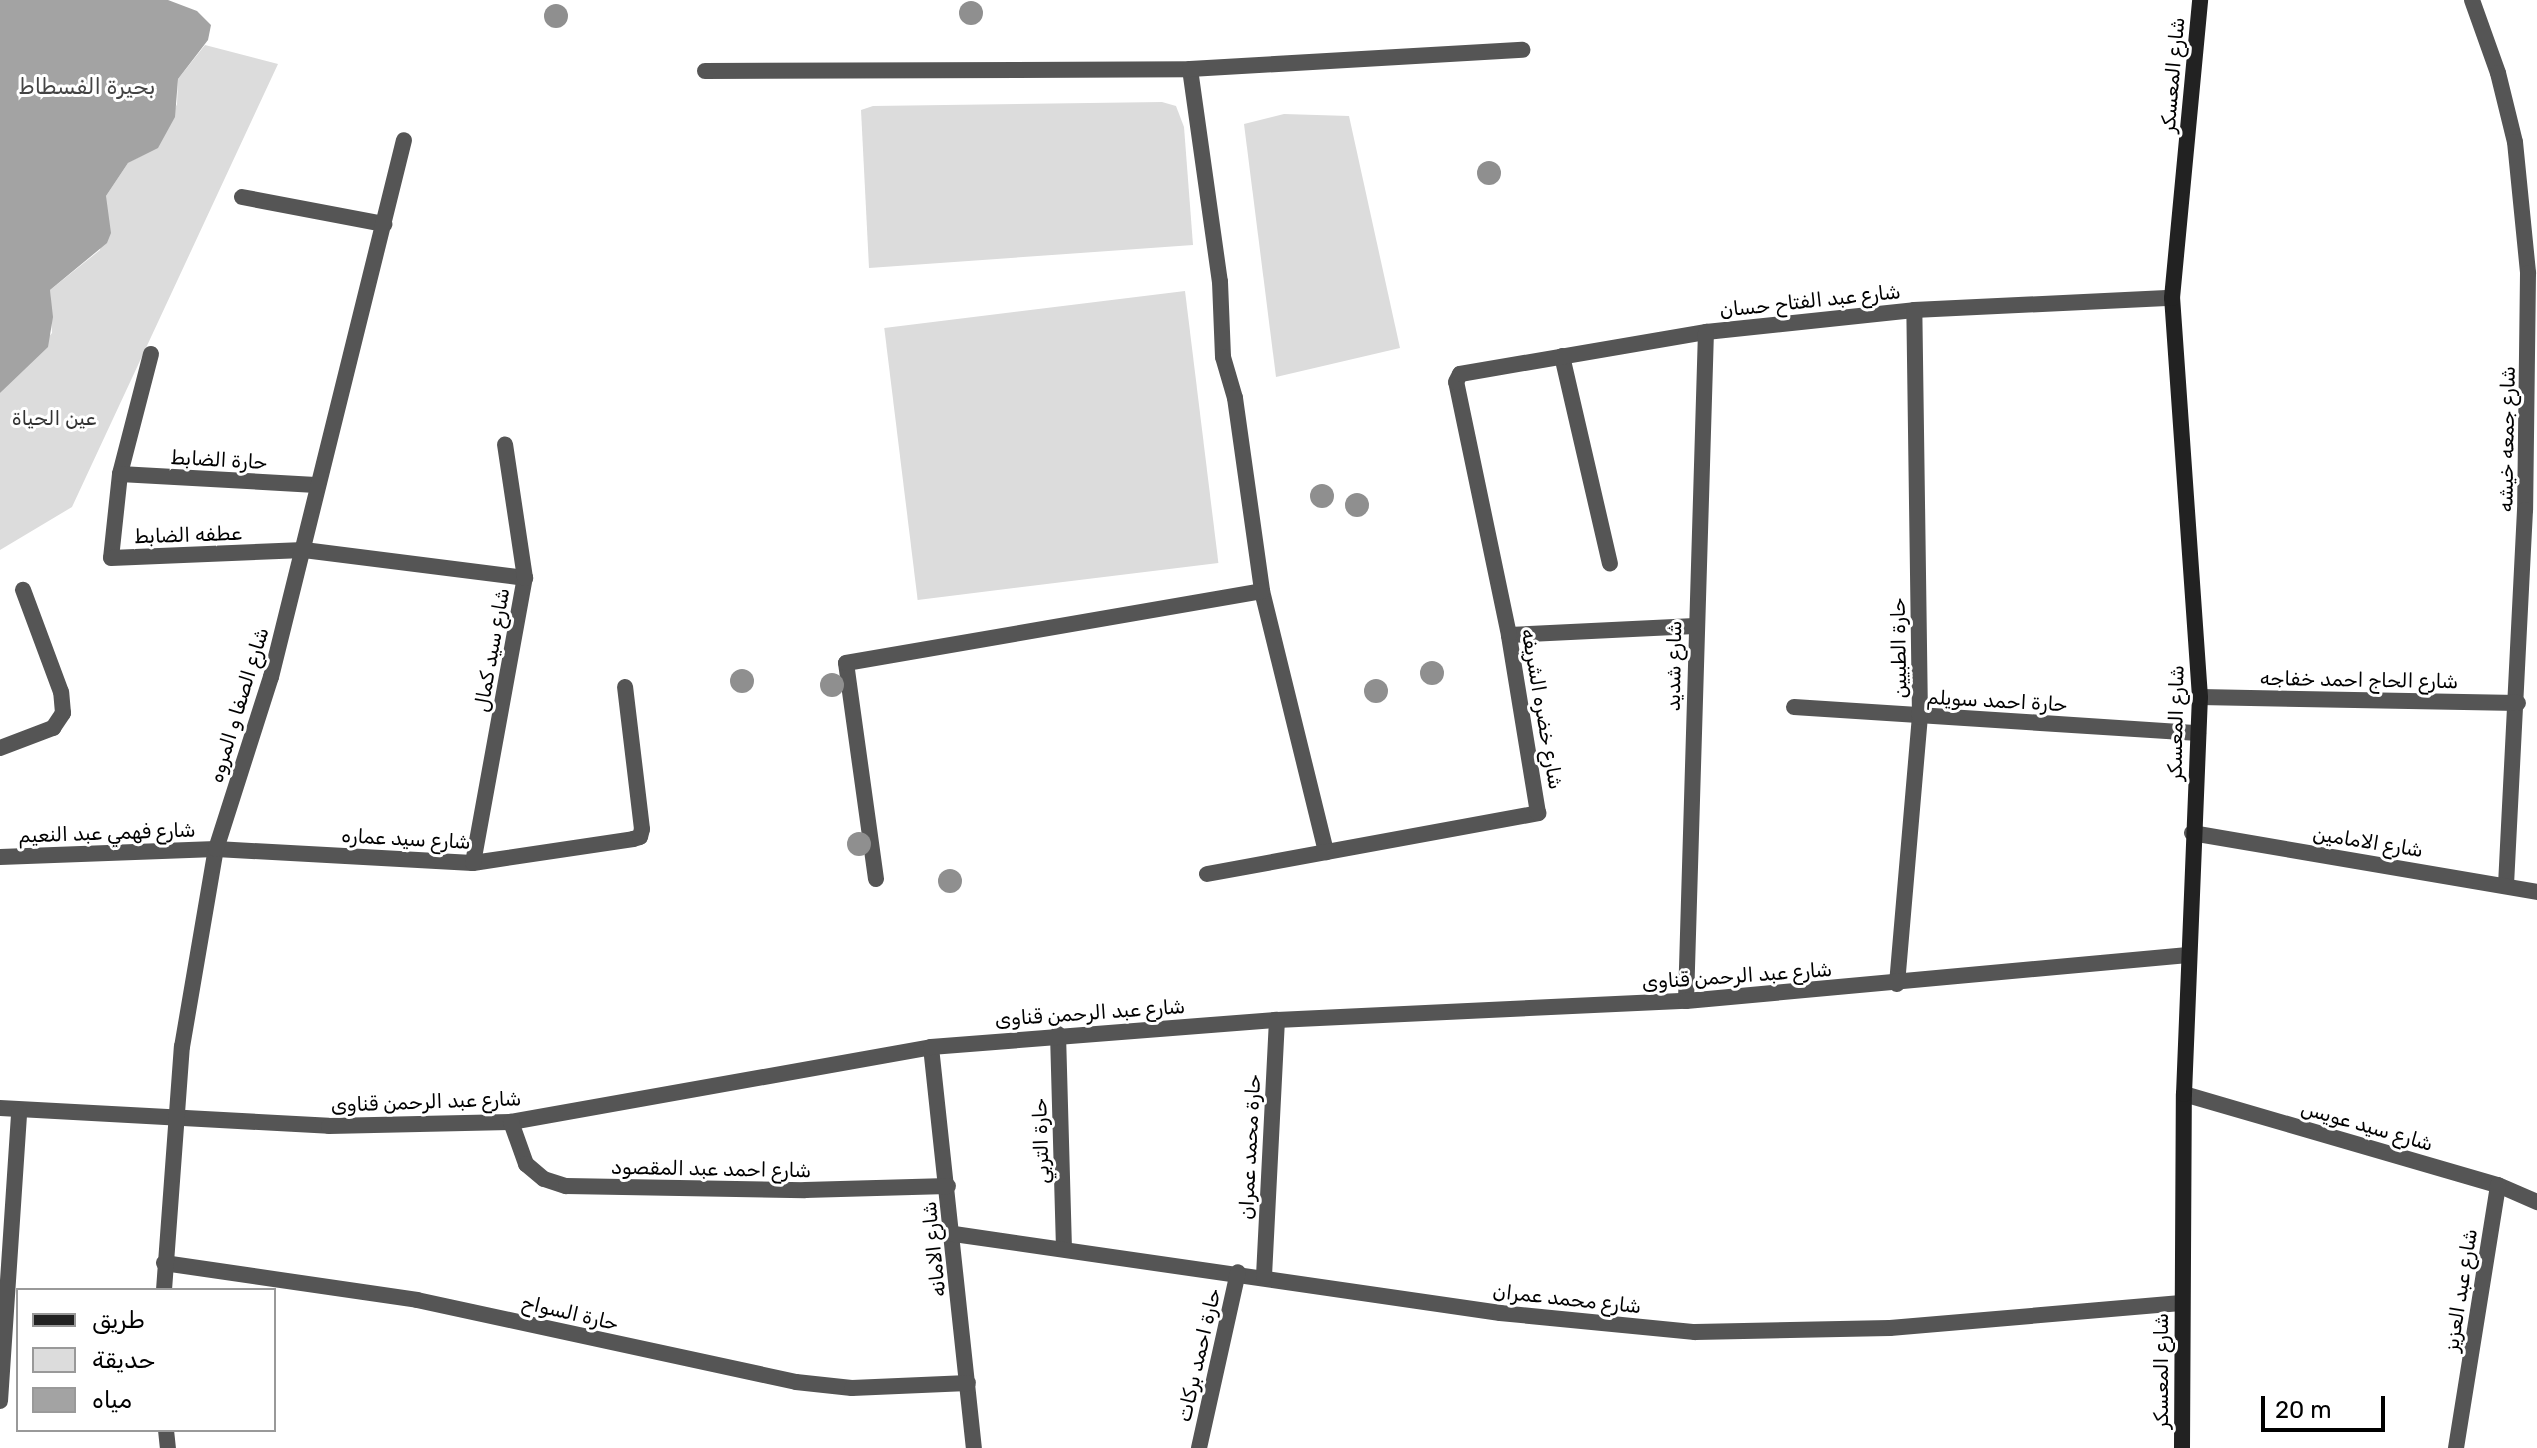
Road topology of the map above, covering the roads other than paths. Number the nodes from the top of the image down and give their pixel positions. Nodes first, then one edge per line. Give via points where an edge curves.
1 (2200, 0) edge
2 (2472, 0) edge
3 (1522, 50) dead end
4 (1190, 69) junction
5 (705, 71) dead end
6 (404, 140) dead end
7 (242, 197) dead end
8 (384, 224) junction
9 (2172, 298) junction
10 (1914, 310) junction
11 (1706, 332) junction
12 (151, 354) dead end
13 (1562, 356) junction
14 (1456, 377) joint
15 (505, 444) dead end
16 (120, 474) junction
17 (316, 485) junction
18 (304, 550) junction
19 (1610, 564) dead end
20 (525, 578) junction
21 (23, 590) dead end
22 (1262, 591) junction
23 (1695, 626) junction
24 (1509, 635) junction
25 (625, 687) dead end
26 (2200, 697) junction
27 (2518, 703) junction
28 (1794, 707) dead end
29 (1920, 717) junction
30 (2198, 733) junction
31 (0, 748) edge
32 (2192, 833) junction
33 (216, 849) junction
34 (1326, 852) junction
35 (0, 857) edge
36 (473, 863) junction
37 (1207, 874) dead end
38 (876, 879) dead end
39 (2506, 885) junction
40 (2537, 892) edge
41 (2188, 955) junction
42 (1897, 984) junction
43 (1686, 1001) junction
44 (1277, 1020) junction
45 (1058, 1034) junction
46 (931, 1047) junction
47 (2184, 1094) junction
48 (0, 1108) edge
49 (19, 1112) junction
50 (177, 1121) junction
51 (511, 1122) junction
52 (2498, 1185) junction
53 (948, 1186) junction
54 (2537, 1202) edge
55 (954, 1234) junction
56 (1064, 1246) junction
57 (164, 1263) junction
58 (1238, 1272) junction
59 (1264, 1276) junction
60 (164, 1288) edge
61 (2181, 1303) junction
62 (968, 1383) junction
63 (0, 1401) edge
64 (974, 1448) edge
65 (1199, 1448) edge
66 (2182, 1448) edge
67 (2456, 1448) edge

1 - 9 street, شارع المعسكر
2 - 27 street, شارع جمعه خيشه via 2498,73 2525,207 2529,342
3 - 4 street
4 - 5 street
4 - 22 street via 1220,282 1223,357 1235,398
6 - 8 street, شارع الصفا و المروه
7 - 8 street
8 - 17 street, شارع الصفا و المروه
9 - 10 street, شارع عبد الفتاح حسان
9 - 26 street, شارع المعسكر
10 - 11 street, شارع عبد الفتاح حسان
10 - 29 street, حارة الطبيين
11 - 13 street, شارع عبد الفتاح حسان
11 - 23 street, شارع شديد
12 - 16 street
13 - 14 street, شارع عبد الفتاح حسان
13 - 19 street
14 - 24 street, شارع خضره الشريفه
15 - 20 street, شارع سيد كمال
16 - 17 street, حارة الضابط
16 - 18 street, عطفه الضابط via 111,558
17 - 18 street, شارع الصفا و المروه
18 - 20 street
18 - 33 street, شارع الصفا و المروه via 271,677
20 - 36 street, شارع سيد كمال
21 - 31 street via 61,692 63,713 53,728
22 - 34 street
22 - 38 street via 846,663
23 - 24 street
23 - 43 street, شارع شديد
24 - 34 street, شارع خضره الشريفه via 1538,813
25 - 36 street, شارع سيد عماره via 640,837
26 - 27 street, شارع الحاج احمد خفاجه
26 - 30 street, شارع المعسكر
27 - 39 street, شارع جمعه خيشه
28 - 29 street, حارة احمد سويلم
29 - 30 street, حارة احمد سويلم
29 - 42 street, حارة الطبيين
30 - 32 street, شارع المعسكر
32 - 39 street, شارع الامامين
32 - 41 street, شارع المعسكر
33 - 35 street, شارع فهمي عبد النعيم
33 - 36 street, شارع سيد عماره
33 - 50 street, شارع الصفا و المروه via 182,1047
34 - 37 street, شارع خضره الشريفه
39 - 40 street, شارع الامامين
41 - 42 street, شارع عبد الرحمن قناوى
41 - 47 street, شارع المعسكر
42 - 43 street, شارع عبد الرحمن قناوى
43 - 44 street, شارع عبد الرحمن قناوى
44 - 45 street, شارع عبد الرحمن قناوى
44 - 59 street, حارة محمد عمران
45 - 46 street, شارع عبد الرحمن قناوى
45 - 56 street, حارة التربي
46 - 51 street, شارع عبد الرحمن قناوى
46 - 53 street, شارع الامانه
47 - 52 street, شارع سيد عويس
47 - 61 street, شارع المعسكر
48 - 49 street, شارع عبد الرحمن قناوى
49 - 50 street, شارع عبد الرحمن قناوى
49 - 63 street
50 - 51 street, شارع عبد الرحمن قناوى via 409,1127
50 - 57 street, شارع الصفا و المروه
51 - 53 street, شارع احمد عبد المقصود via 526,1164 544,1179 566,1186 720,1191
52 - 54 street, شارع سيد عويس
52 - 67 street, شارع عبد العزيز
53 - 55 street, شارع الامانه
55 - 56 street, شارع محمد عمران
55 - 62 street, شارع الامانه
56 - 58 street, شارع محمد عمران
57 - 60 street, شارع الصفا و المروه
57 - 62 street, حارة السواح via 417,1300 796,1382 852,1388
58 - 59 street, شارع محمد عمران
58 - 65 street, حارة احمد بركات
59 - 61 street, شارع محمد عمران via 1500,1313 1695,1332 1890,1328
61 - 66 street, شارع المعسكر
62 - 64 street, شارع الامانه

